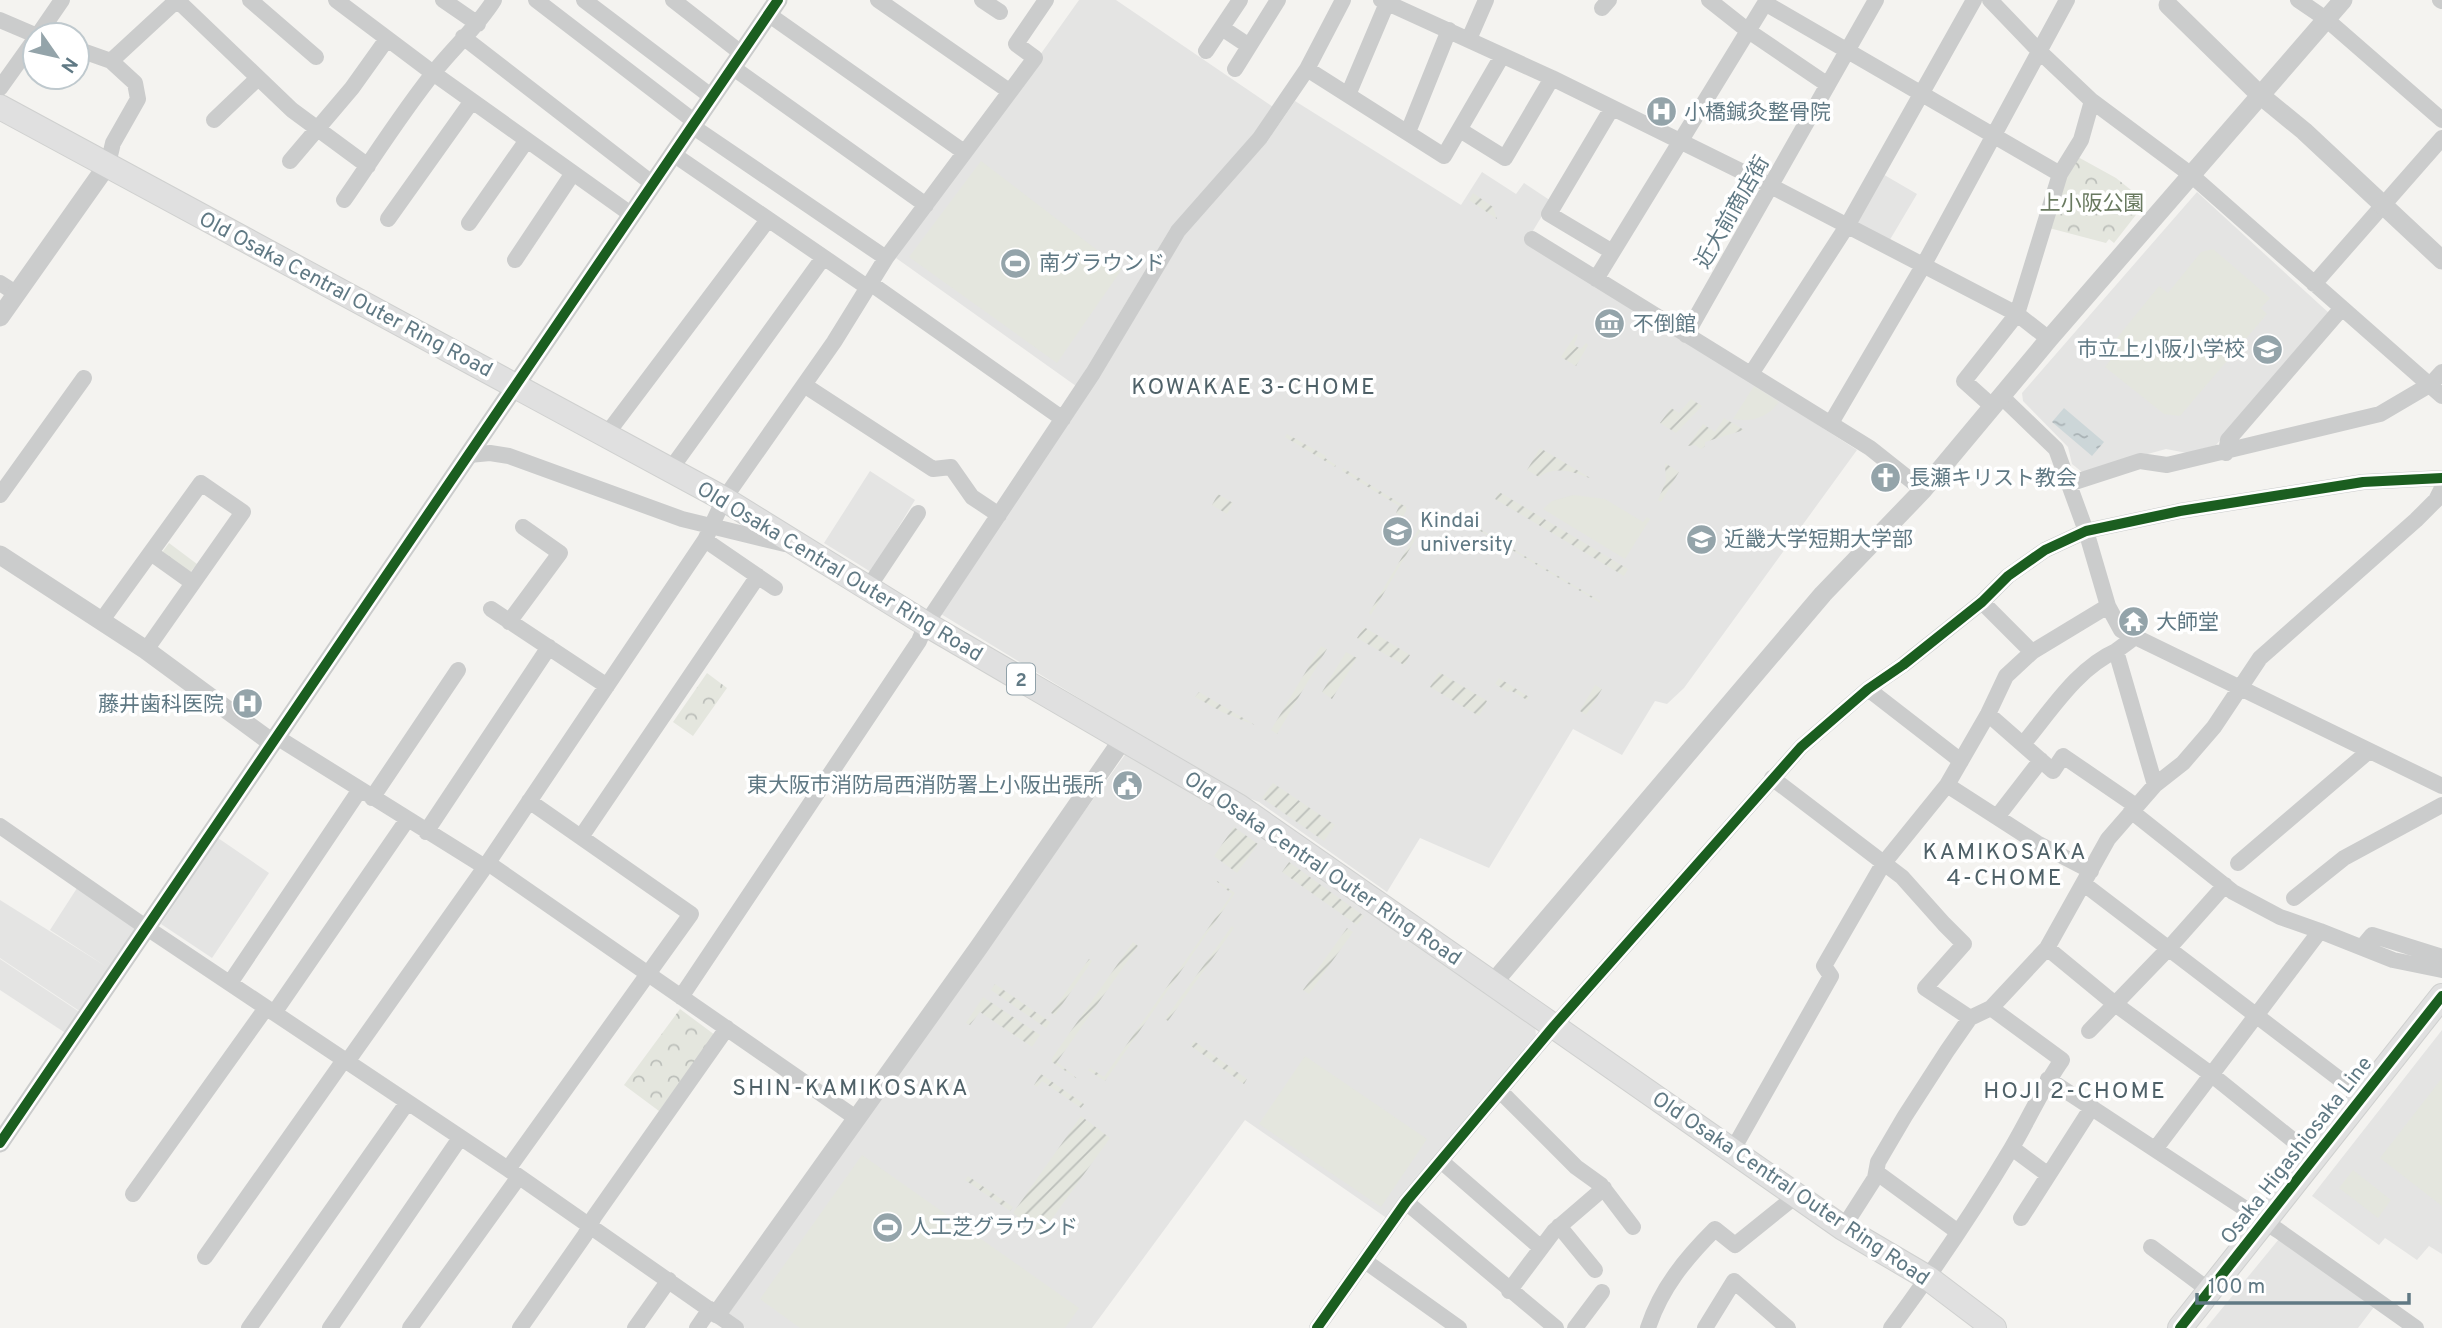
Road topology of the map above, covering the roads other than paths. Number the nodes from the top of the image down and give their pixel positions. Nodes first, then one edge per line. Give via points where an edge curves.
1 (62, 0) edge
2 (177, 0) edge
3 (250, 0) edge
4 (336, 0) edge
5 (443, 0) edge
6 (494, 0) edge
7 (536, 0) edge
8 (584, 0) edge
9 (673, 0) edge
10 (878, 0) edge
11 (982, 0) edge
12 (1046, 0) edge
13 (1240, 0) edge
14 (1278, 0) edge
15 (1343, 0) edge
16 (1486, 0) edge
17 (1709, 0) edge
18 (1876, 0) edge
19 (1974, 0) edge
20 (1990, 0) edge
21 (2067, 0) edge
22 (2298, 0) edge
23 (2343, 0) edge
24 (1384, 1) edge
25 (1766, 1) edge
26 (2167, 2) edge
27 (773, 4) edge
28 (1405, 5) edge
29 (1000, 12) dead end
30 (2326, 19) junction
31 (0, 20) edge
32 (47, 21) edge
33 (478, 24) junction
34 (1222, 28) junction
35 (21, 29) edge
36 (1449, 30) junction
37 (1747, 30) junction
38 (463, 37) junction
39 (387, 38) junction
40 (1469, 39) junction
41 (1249, 46) junction
42 (2038, 50) junction
43 (1206, 51) dead end
44 (1847, 51) junction
45 (91, 54) edge
46 (1502, 56) junction
47 (316, 57) dead end
48 (21, 58) edge
49 (737, 60) junction
50 (111, 61) junction
51 (1235, 69) dead end
52 (1307, 69) junction
53 (433, 73) junction
54 (258, 78) junction
55 (1552, 78) junction
56 (1828, 85) junction
57 (0, 88) edge
58 (1009, 91) junction
59 (1920, 94) junction
60 (2260, 94) junction
61 (1348, 95) junction
62 (712, 97) junction
63 (472, 101) junction
64 (2092, 101) junction
65 (0, 107) edge
66 (1612, 108) junction
67 (214, 120) dead end
68 (2442, 120) edge
69 (693, 124) junction
70 (316, 127) junction
71 (1460, 130) junction
72 (1408, 132) junction
73 (1993, 135) junction
74 (2442, 138) edge
75 (527, 140) junction
76 (1679, 141) junction
77 (964, 152) junction
78 (673, 154) junction
79 (290, 161) dead end
80 (108, 164) junction
81 (368, 166) junction
82 (573, 173) junction
83 (2060, 174) junction
84 (2190, 174) junction
85 (653, 184) junction
86 (1771, 186) junction
87 (344, 200) dead end
88 (2383, 204) junction
89 (926, 205) junction
90 (632, 215) junction
91 (388, 219) dead end
92 (768, 221) junction
93 (469, 223) dead end
94 (1847, 226) junction
95 (1532, 239) dead end
96 (1611, 251) junction
97 (823, 258) junction
98 (886, 258) junction
99 (515, 260) dead end
100 (2442, 260) edge
101 (1923, 266) junction
102 (1595, 279) junction
103 (0, 282) edge
104 (2314, 284) junction
105 (868, 285) junction
106 (17, 294) junction
107 (2342, 308) junction
108 (2017, 314) junction
109 (0, 317) edge
110 (1686, 335) junction
111 (2049, 339) junction
112 (1751, 374) junction
113 (84, 378) dead end
114 (2438, 384) edge
115 (804, 385) junction
116 (515, 386) junction
117 (1998, 402) junction
118 (1063, 419) junction
119 (1831, 423) junction
120 (606, 435) junction
121 (2226, 453) junction
122 (469, 455) junction
123 (670, 470) junction
124 (2442, 478) edge
125 (2069, 484) junction
126 (2442, 488) edge
127 (1923, 490) junction
128 (0, 495) edge
129 (724, 499) junction
130 (918, 513) dead end
131 (999, 515) junction
132 (711, 524) junction
133 (523, 527) dead end
134 (2086, 531) junction
135 (705, 540) junction
136 (807, 550) junction
137 (151, 553) junction
138 (0, 555) edge
139 (758, 576) junction
140 (193, 583) junction
141 (775, 588) dead end
142 (868, 588) junction
143 (1982, 602) junction
144 (2108, 606) junction
145 (491, 609) dead end
146 (102, 620) junction
147 (509, 622) junction
148 (926, 624) junction
149 (2135, 637) junction
150 (549, 648) junction
151 (146, 650) junction
152 (2116, 651) junction
153 (2032, 652) junction
154 (458, 670) dead end
155 (607, 686) junction
156 (2242, 687) junction
157 (1868, 689) junction
158 (1988, 714) junction
159 (273, 739) junction
160 (1123, 739) junction
161 (2023, 744) junction
162 (2369, 751) junction
163 (2041, 760) junction
164 (1961, 761) junction
165 (1772, 778) junction
166 (1947, 785) junction
167 (2155, 785) junction
168 (2442, 786) edge
169 (365, 794) junction
170 (529, 802) junction
171 (2442, 805) edge
172 (2134, 809) junction
173 (1997, 817) junction
174 (407, 820) junction
175 (0, 826) edge
176 (426, 832) junction
177 (581, 837) junction
178 (2238, 863) dead end
179 (1883, 864) junction
180 (486, 865) junction
181 (2087, 877) junction
182 (2225, 886) junction
183 (2294, 898) dead end
184 (147, 928) junction
185 (2320, 931) junction
186 (2362, 947) junction
187 (2047, 948) junction
188 (2169, 948) junction
189 (2442, 957) edge
190 (2442, 970) edge
191 (649, 975) junction
192 (230, 983) junction
193 (1493, 983) junction
194 (2442, 996) edge
195 (681, 997) junction
196 (2115, 1004) junction
197 (1991, 1008) junction
198 (270, 1011) junction
199 (2256, 1015) junction
200 (1970, 1018) junction
201 (1554, 1026) junction
202 (727, 1028) junction
203 (2089, 1031) dead end
204 (345, 1061) junction
205 (2212, 1074) junction
206 (2048, 1079) junction
207 (1500, 1091) junction
208 (2363, 1097) junction
209 (407, 1103) junction
210 (2092, 1107) junction
211 (856, 1118) junction
212 (460, 1138) junction
213 (0, 1143) edge
214 (2012, 1148) junction
215 (2156, 1149) junction
216 (1732, 1151) junction
217 (2315, 1158) junction
218 (1441, 1161) junction
219 (1876, 1172) junction
220 (513, 1174) junction
221 (2047, 1174) junction
222 (1604, 1188) junction
223 (133, 1194) dead end
224 (1797, 1195) junction
225 (1406, 1202) junction
226 (2021, 1218) dead end
227 (2265, 1222) junction
228 (590, 1226) junction
229 (1559, 1226) junction
230 (1633, 1227) dead end
231 (1843, 1228) junction
232 (1958, 1232) junction
233 (2151, 1247) dead end
234 (1541, 1248) junction
235 (205, 1256) dead end
236 (1365, 1261) junction
237 (1595, 1270) dead end
238 (1928, 1279) junction
239 (668, 1280) junction
240 (1509, 1290) junction
241 (2210, 1291) junction
242 (1602, 1292) dead end
243 (714, 1312) junction
244 (1783, 1326) edge
245 (249, 1328) edge
246 (330, 1328) edge
247 (410, 1328) edge
248 (520, 1328) edge
249 (635, 1328) edge
250 (697, 1328) edge
251 (736, 1328) edge
252 (1317, 1328) edge
253 (1459, 1328) edge
254 (1556, 1328) edge
255 (1575, 1328) edge
256 (1648, 1328) edge
257 (1705, 1328) edge
258 (1891, 1328) edge
259 (1994, 1328) edge
260 (2180, 1328) edge
261 (2416, 1328) edge

1 - 32 street
2 - 50 street
2 - 54 street
3 - 47 street
4 - 39 street
5 - 33 street
6 - 33 street
7 - 69 street
8 - 62 street
9 - 49 street
10 - 58 street
11 - 29 street
12 - 58 street via 1016,44 1035,58
13 - 34 street
14 - 41 street
15 - 52 street
16 - 40 street
17 - 37 street
18 - 44 street, 近大前商店街
19 - 59 street
20 - 42 street
21 - 42 street
22 - 30 street
23 - 30 street
24 - 28 street
24 - 61 street
25 - 37 street
25 - 44 street
26 - 60 street
27 - 49 street
27 - 77 street
28 - 36 street
30 - 60 street
30 - 68 street
31 - 35 street
33 - 38 street
34 - 41 street
34 - 43 street
36 - 40 street
36 - 72 street
37 - 56 street
37 - 76 street
38 - 53 street
38 - 85 street
39 - 53 street
39 - 70 street via 352,88
40 - 46 street
41 - 51 street
42 - 64 street
42 - 73 street
44 - 56 street, 近大前商店街
44 - 59 street
45 - 50 street
46 - 55 street
46 - 71 street
48 - 57 street
49 - 62 street
49 - 89 street
50 - 80 street via 135,83 138,99 113,143
52 - 61 street
52 - 118 street via 1260,138 1178,231
53 - 63 street
53 - 81 street
54 - 67 street
54 - 70 street
55 - 66 street
55 - 71 street via 1505,158
56 - 86 street, 近大前商店街
58 - 77 street
59 - 73 street
59 - 94 street
60 - 84 street
60 - 88 street
61 - 72 street
62 - 69 street
63 - 75 street
63 - 91 street
64 - 83 street via 2081,140
64 - 84 street
65 - 80 main road, Old Osaka Central Outer Ring Road / 2
66 - 76 street
66 - 96 street via 1549,214
69 - 78 street
69 - 98 street
70 - 79 street
70 - 81 street
71 - 72 street via 1444,156
73 - 83 street
73 - 101 street
74 - 88 street
75 - 82 street
75 - 93 street
76 - 86 street
76 - 96 street
77 - 89 street
78 - 85 street
78 - 92 street
80 - 106 street
80 - 116 main road, Old Osaka Central Outer Ring Road / 2
81 - 87 street
82 - 90 street
82 - 99 street
83 - 108 street
84 - 104 street
84 - 111 street
85 - 90 street
86 - 94 street
86 - 110 street, 近大前商店街
88 - 100 street
88 - 104 street
89 - 98 street
90 - 116 street
92 - 97 street
92 - 120 street
94 - 101 street
94 - 112 street
95 - 102 street
96 - 102 street
97 - 105 street
97 - 123 street
98 - 105 street
101 - 108 street
101 - 119 street
102 - 110 street
103 - 106 street
104 - 107 street
105 - 115 street
105 - 118 street
106 - 109 street
107 - 114 street
107 - 121 street via 2228,440
108 - 111 street
108 - 117 street via 1964,381
110 - 112 street
111 - 117 street
112 - 119 street
113 - 128 street
114 - 121 street via 2380,414
115 - 129 street
115 - 131 street via 933,469 951,467 972,497
116 - 120 main road, Old Osaka Central Outer Ring Road / 2
116 - 122 street
117 - 125 street via 2056,449
117 - 127 street
118 - 131 street
119 - 127 street
120 - 123 main road, Old Osaka Central Outer Ring Road / 2
121 - 125 street via 2167,465 2140,461
122 - 132 street via 490,453 518,459 682,519
122 - 159 street
123 - 129 main road, Old Osaka Central Outer Ring Road / 2
124 - 134 street via 2364,482
125 - 134 street
126 - 156 street via 2416,520 2260,659
127 - 193 street via 1823,594
129 - 132 street
129 - 136 main road, Old Osaka Central Outer Ring Road / 2
130 - 142 street
131 - 148 street
132 - 135 street
132 - 136 street
133 - 147 street via 560,553
134 - 143 street via 2045,550 2008,576
134 - 144 street
135 - 139 street
135 - 155 street
136 - 142 main road, Old Osaka Central Outer Ring Road / 2
137 - 140 street
137 - 140 street via 201,483 243,512
137 - 146 street
138 - 146 street
139 - 141 street
139 - 177 street
140 - 151 street
142 - 148 main road, Old Osaka Central Outer Ring Road / 2
143 - 153 street
143 - 157 street
144 - 149 street via 2121,629
144 - 153 street
145 - 147 street
146 - 151 street
147 - 150 street
148 - 160 main road, Old Osaka Central Outer Ring Road / 2
148 - 195 street
149 - 152 street
149 - 156 street
150 - 155 street
150 - 176 street
151 - 159 street
152 - 161 street via 2083,673
152 - 167 street
153 - 158 street via 2006,676
154 - 169 street
155 - 170 street
156 - 162 street
156 - 167 street via 2183,764
157 - 164 street
157 - 165 street
158 - 161 street
158 - 164 street
159 - 169 street
159 - 184 street
160 - 193 main road, Old Osaka Central Outer Ring Road / 2 via 1238,806
160 - 211 street
161 - 163 street
162 - 168 street
162 - 178 street
163 - 172 street via 2053,771 2063,755
163 - 173 street
164 - 166 street
165 - 179 street
165 - 201 street
166 - 173 street
166 - 179 street
167 - 172 street
169 - 174 street
169 - 192 street
170 - 177 street
170 - 180 street
171 - 183 street via 2344,858
172 - 181 street via 2108,839
172 - 182 street
173 - 181 street
174 - 176 street
174 - 198 street
175 - 184 street
176 - 180 street
177 - 191 street via 691,914
179 - 200 street via 1902,877 1964,944 1925,988
179 - 216 street via 1824,966 1832,976
180 - 191 street
180 - 204 street
181 - 187 street
181 - 188 street
182 - 185 street via 2280,918
182 - 188 street
184 - 192 street
184 - 213 street
185 - 186 street
185 - 199 street
186 - 189 street via 2372,935
186 - 190 street via 2393,960
187 - 196 street
187 - 197 street
188 - 196 street
188 - 199 street
191 - 195 street
191 - 220 street
192 - 198 street
193 - 201 main road, Old Osaka Central Outer Ring Road / 2
194 - 208 main road, Osaka Higashiosaka Line
195 - 202 street
196 - 203 street
196 - 205 street
197 - 200 street
197 - 206 street via 2062,1060
198 - 204 street
198 - 223 street
199 - 205 street
199 - 208 street
200 - 219 street via 1905,1116
201 - 207 street
201 - 216 main road, Old Osaka Central Outer Ring Road / 2
202 - 211 street
202 - 228 street
204 - 209 street
204 - 235 street
205 - 215 street
205 - 217 street
206 - 210 street
206 - 214 street
207 - 218 street
207 - 222 street via 1576,1167
208 - 217 main road, Osaka Higashiosaka Line
209 - 212 street
209 - 245 street
210 - 215 street
210 - 221 street
211 - 243 street
212 - 220 street
212 - 246 street
214 - 221 street
214 - 232 street
215 - 227 street
216 - 224 main road, Old Osaka Central Outer Ring Road / 2
217 - 227 main road, Osaka Higashiosaka Line
218 - 225 street
218 - 234 street
219 - 231 street
219 - 232 street
220 - 228 street
220 - 247 street
221 - 226 street
222 - 229 street
222 - 230 street
224 - 231 main road, Old Osaka Central Outer Ring Road / 2
224 - 256 street via 1735,1245 1715,1229 1685,1259 1663,1292
225 - 236 street
225 - 240 street
227 - 241 main road, Osaka Higashiosaka Line
227 - 261 street
228 - 239 street
228 - 248 street
229 - 234 street
229 - 237 street
231 - 238 main road, Old Osaka Central Outer Ring Road / 2
232 - 238 street
233 - 241 street
234 - 240 street
236 - 252 street
236 - 253 street
238 - 258 street
238 - 259 main road, Old Osaka Central Outer Ring Road / 2
239 - 243 street
239 - 249 street
240 - 254 street
241 - 260 main road, Osaka Higashiosaka Line
242 - 255 street
243 - 250 street
243 - 251 street
244 - 257 street via 1734,1281

